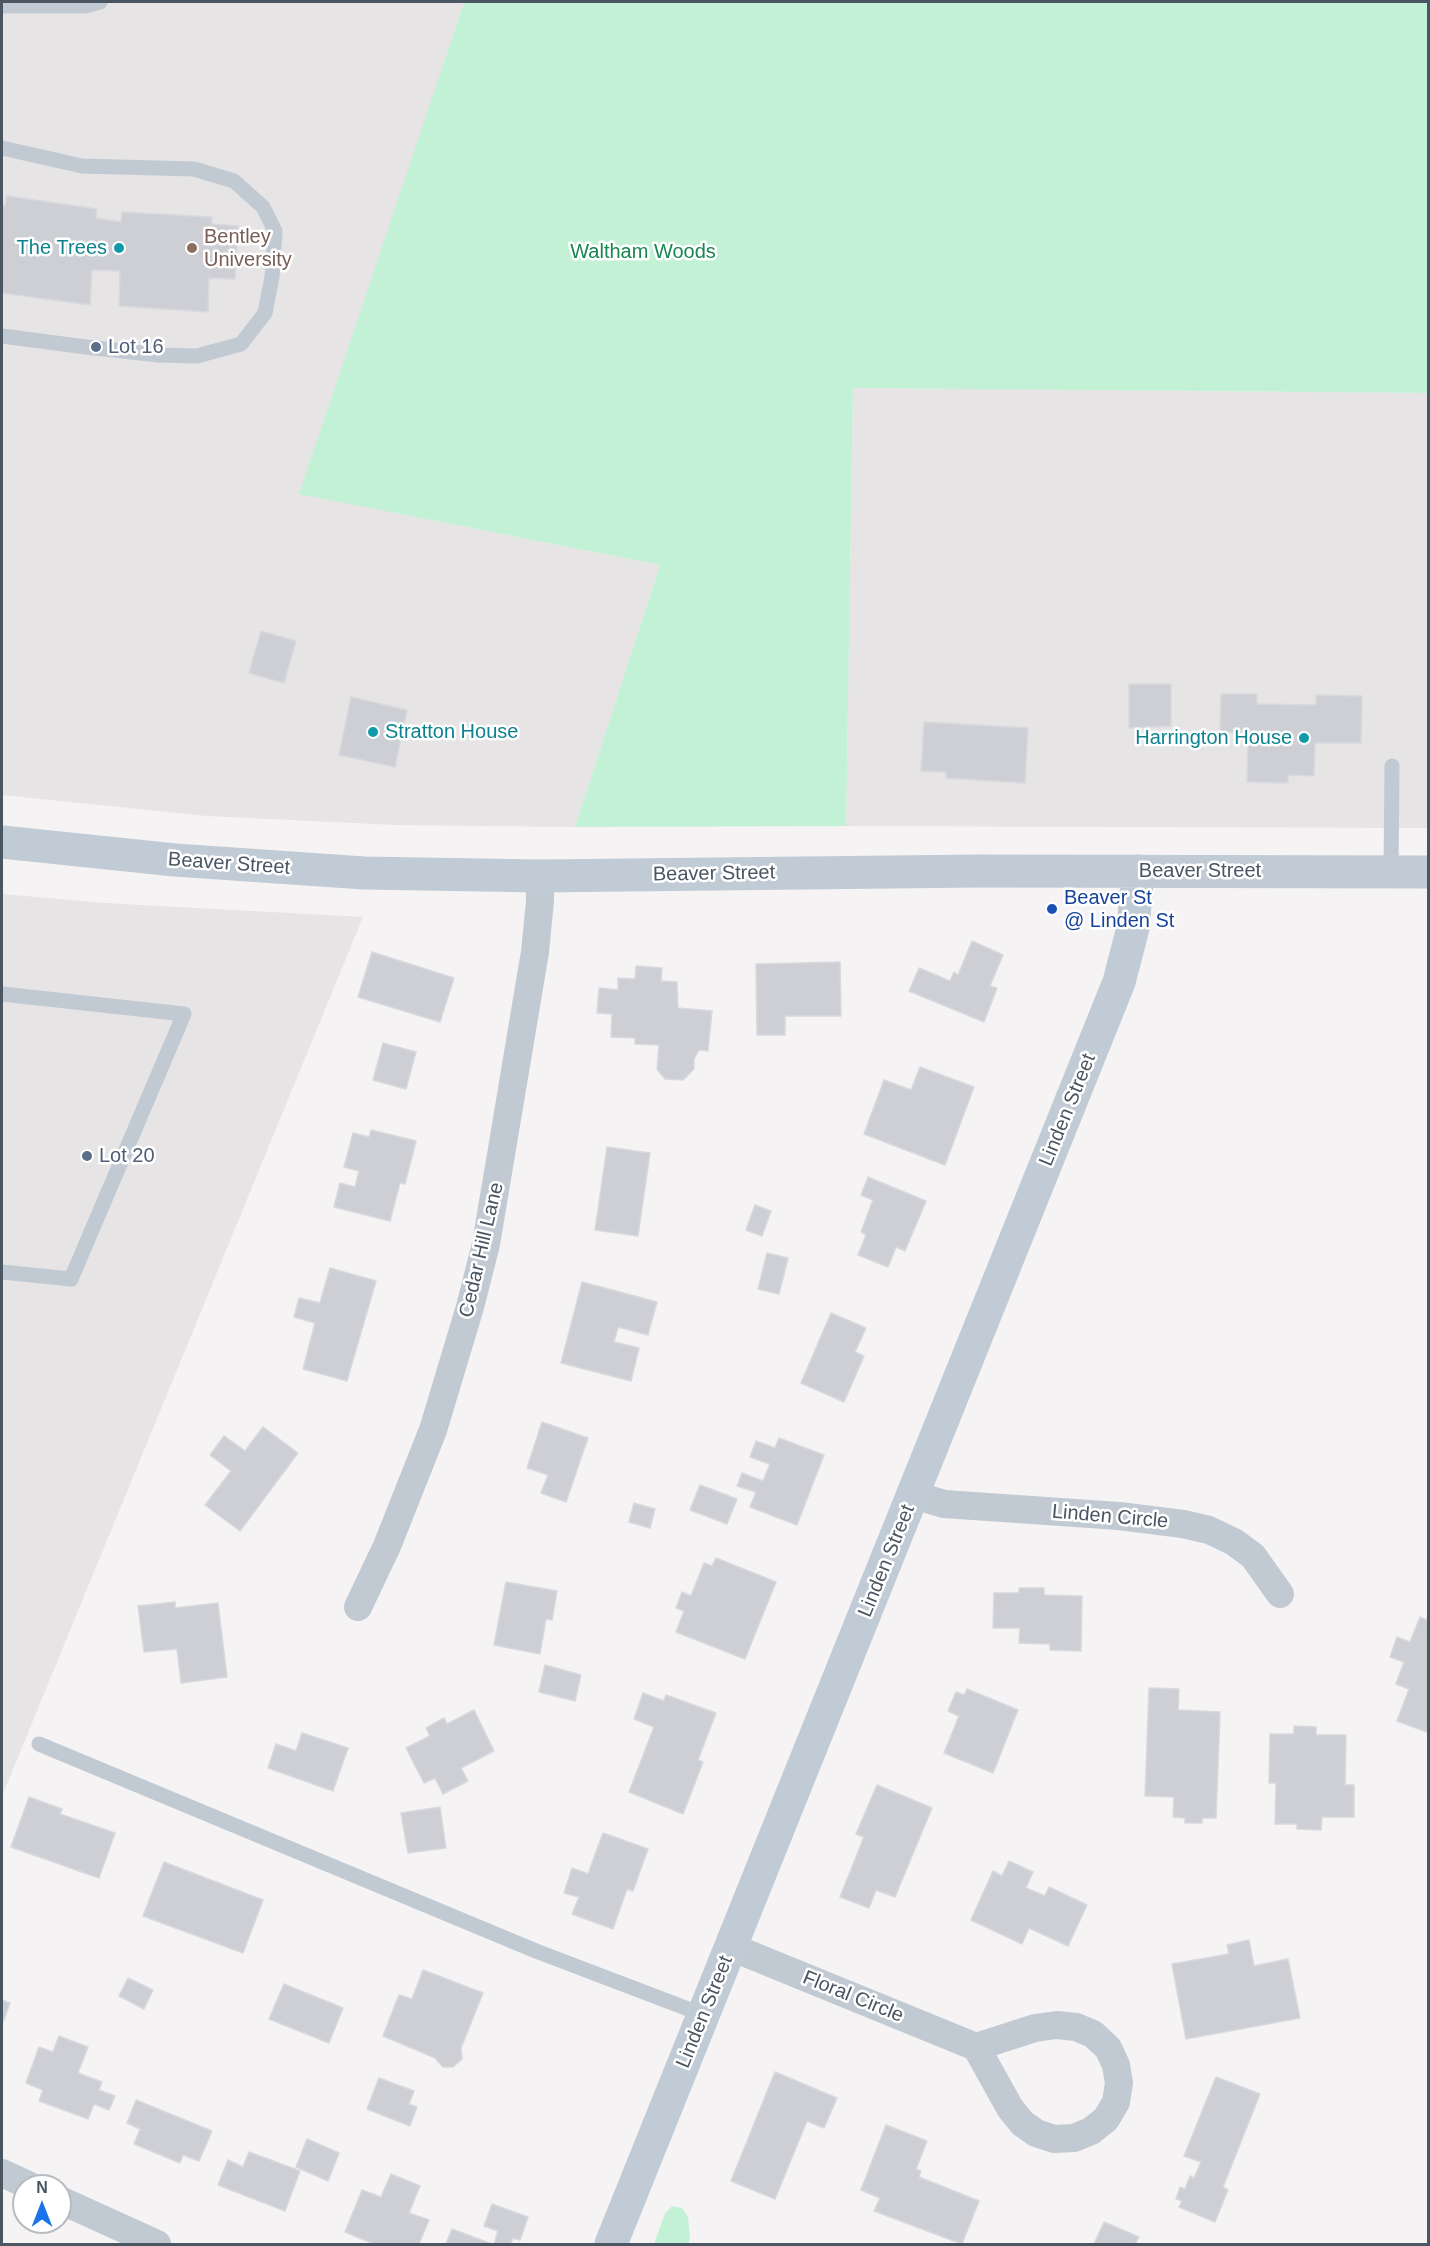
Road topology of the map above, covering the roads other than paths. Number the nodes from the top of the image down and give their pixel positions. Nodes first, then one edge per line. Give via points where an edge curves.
1 (100, 2) edge
2 (2, 6) edge
3 (2, 148) edge
4 (2, 336) edge
5 (1392, 766) dead end
6 (2, 842) edge
7 (1138, 871) junction
8 (1391, 872) junction
9 (1428, 872) edge
10 (540, 876) junction
11 (2, 994) edge
12 (2, 1272) edge
13 (914, 1496) junction
14 (1280, 1594) dead end
15 (358, 1607) dead end
16 (39, 1744) dead end
17 (731, 1947) junction
18 (704, 2015) junction
19 (976, 2046) junction
20 (72, 2205) edge
21 (157, 2244) edge
22 (611, 2244) edge

1 - 2 lane via 85,6
3 - 4 lane via 82,166 194,169 234,181 263,207 275,231 265,313 241,344 187,356
5 - 8 lane
6 - 10 street, Beaver Street via 244,867
7 - 8 street, Beaver Street
7 - 10 street, Beaver Street
7 - 13 street, Linden Street via 1133,928 1119,982
8 - 9 street, Beaver Street
10 - 15 street, Cedar Hill Lane via 535,952 486,1244 433,1430
11 - 12 lane via 184,1014 71,1279
13 - 14 street, Linden Circle via 944,1504 1119,1516 1209,1530 1253,1556
13 - 17 street, Linden Street
16 - 18 lane via 536,1951
17 - 18 street, Linden Street
17 - 19 street, Floral Circle
18 - 22 street, Linden Street
19 - 19 street via 1010,2108 1036,2133 1054,2139 1074,2138 1106,2119 1116,2102 1119,2083 1107,2048 1093,2034 1076,2027 1035,2028
20 - 21 street

